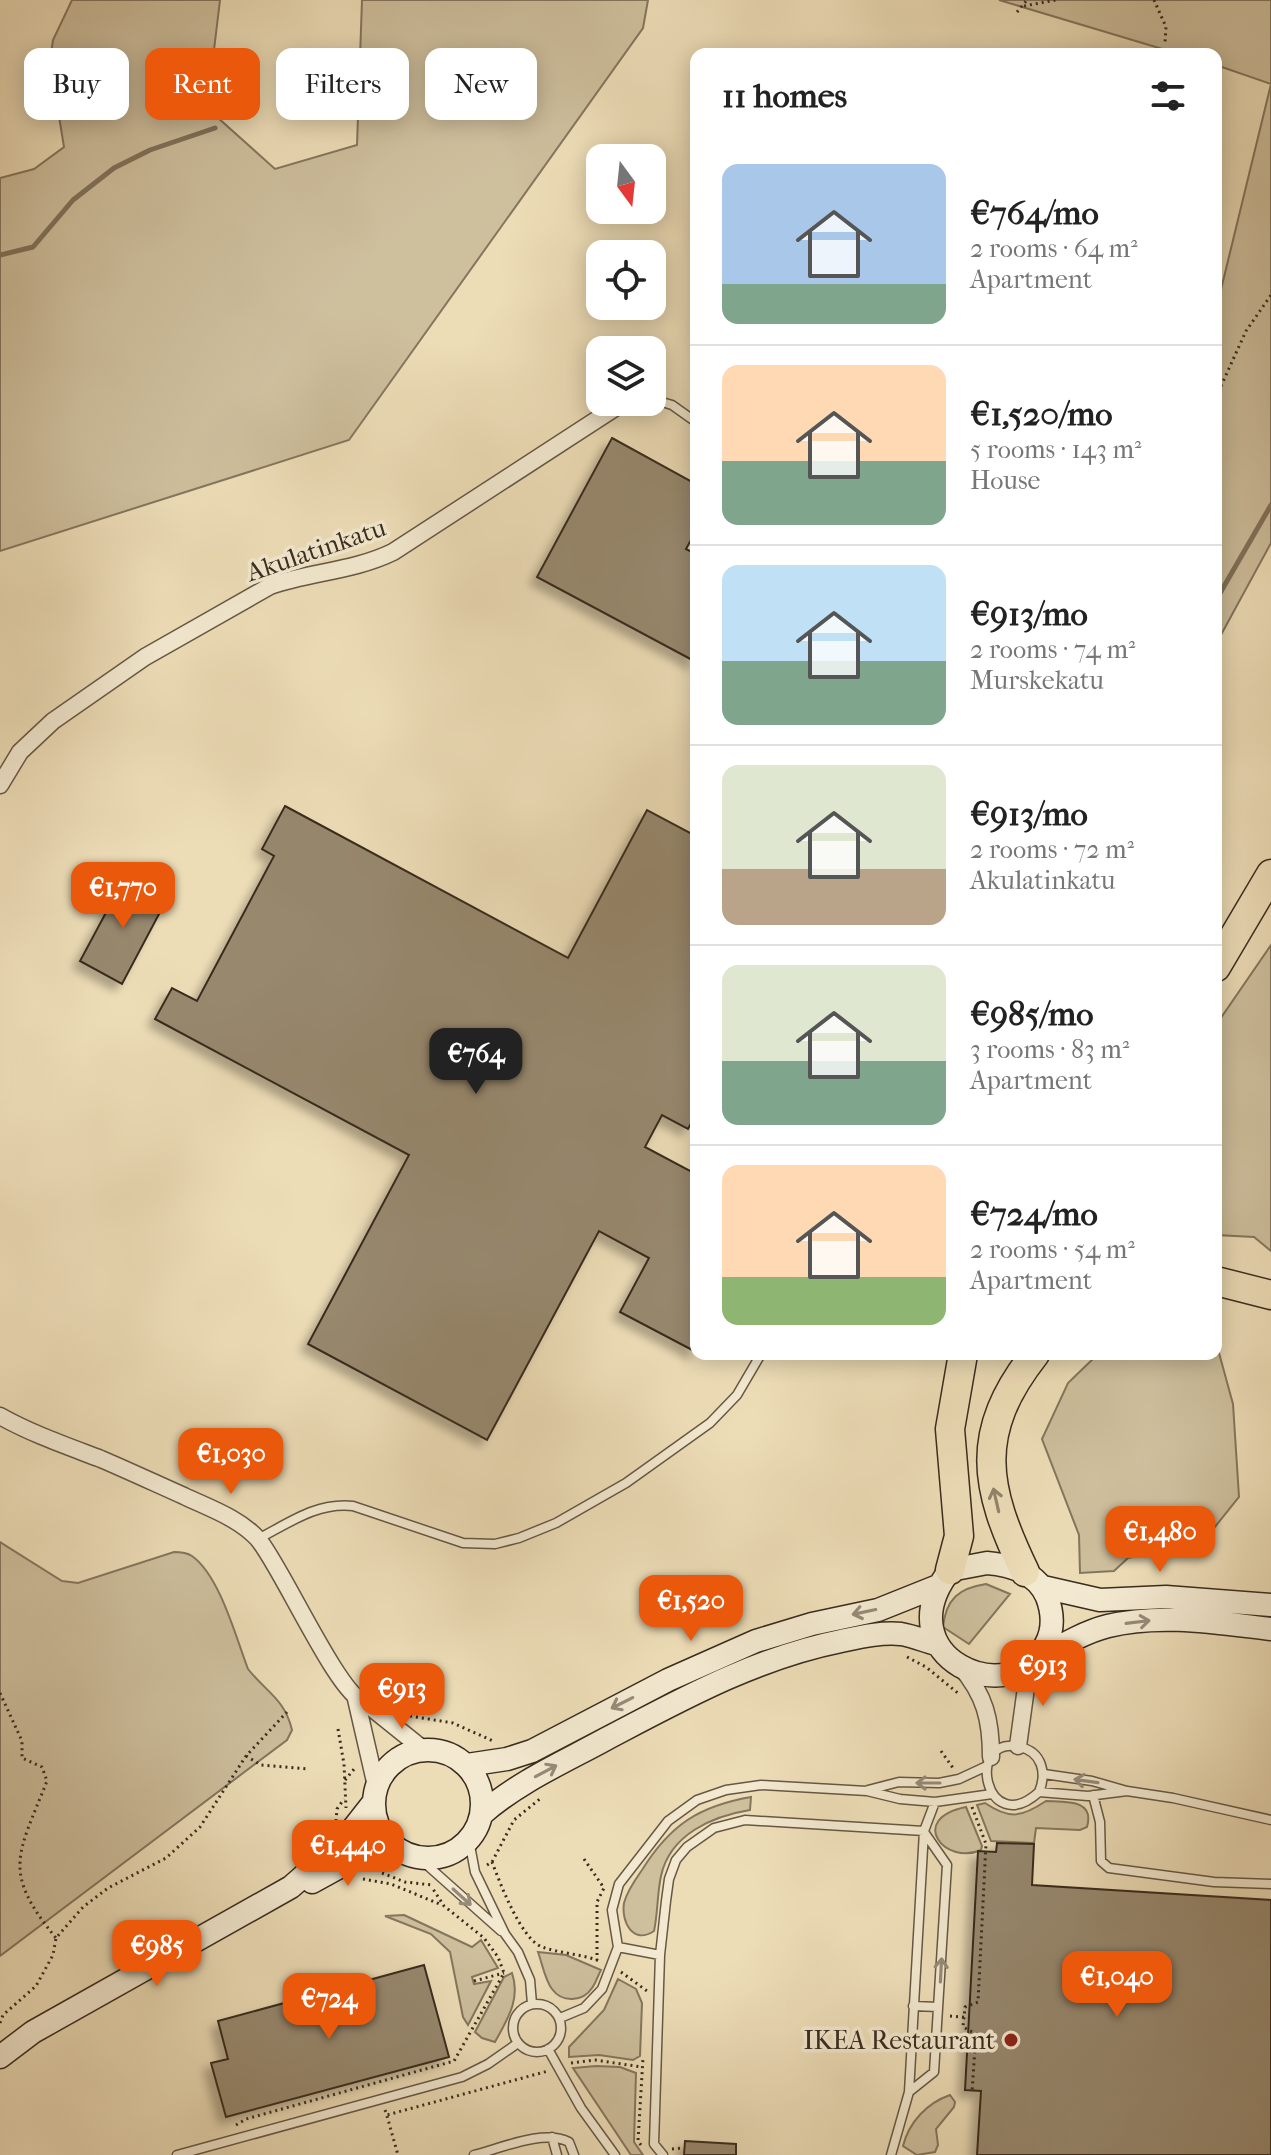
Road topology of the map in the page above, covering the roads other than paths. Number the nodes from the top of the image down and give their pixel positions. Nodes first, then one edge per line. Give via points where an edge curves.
1 (666, 403) edge
2 (602, 416) edge
3 (690, 418) edge
4 (0, 785) edge
5 (1271, 874) edge
6 (1222, 957) edge
7 (1222, 1283) edge
8 (1271, 1295) edge
9 (757, 1360) edge
10 (962, 1360) edge
11 (1031, 1360) edge
12 (0, 1416) edge
13 (258, 1539) junction
14 (944, 1578) junction
15 (1034, 1580) junction
16 (1271, 1605) edge
17 (1271, 1629) edge
18 (936, 1644) junction
19 (1034, 1662) junction
20 (959, 1665) junction
21 (356, 1699) junction
22 (1018, 1746) junction
23 (424, 1750) junction
24 (989, 1762) junction
25 (467, 1765) junction
26 (1044, 1774) junction
27 (867, 1791) junction
28 (1127, 1791) junction
29 (1039, 1792) junction
30 (992, 1794) junction
31 (374, 1795) junction
32 (1093, 1795) junction
33 (935, 1802) junction
34 (482, 1814) junction
35 (1271, 1820) edge
36 (924, 1831) junction
37 (469, 1840) junction
38 (395, 1848) junction
39 (419, 1858) junction
40 (1271, 1884) edge
41 (291, 1887) junction
42 (505, 1934) junction
43 (618, 1947) junction
44 (660, 1955) junction
45 (532, 2004) junction
46 (913, 2006) junction
47 (938, 2007) junction
48 (560, 2018) junction
49 (518, 2043) junction
50 (548, 2049) junction
51 (0, 2057) edge
52 (909, 2092) junction
53 (552, 2137) junction
54 (181, 2154) edge
55 (474, 2155) edge
56 (557, 2155) edge
57 (574, 2155) edge
58 (615, 2155) edge
59 (663, 2155) edge
60 (891, 2155) edge

1 - 3 lane
2 - 4 street, Akulatinkatu via 393,552 358,566 270,586 145,657 31,740
5 - 6 highway
7 - 8 highway
9 - 13 lane via 737,1395 710,1423 626,1483 519,1538 463,1543 338,1504 312,1511
10 - 14 highway via 950,1429 959,1536
15 -> 11 highway via 1006,1533 990,1465 1005,1397
12 - 13 street via 225,1515
13 - 21 street
14 - 15 main road via 987,1563 1007,1564
14 - 18 main road via 930,1610
14 -> 25 main road via 878,1610 756,1641 532,1751
15 - 16 main road via 1100,1600 1166,1597
15 - 19 main road via 1050,1605 1053,1623
19 -> 17 main road via 1107,1626 1163,1619
18 - 20 main road
34 -> 18 main road via 532,1779 754,1666 814,1646 881,1634
19 - 20 main road via 995,1676
19 - 22 street
20 - 24 street via 989,1715
21 - 23 street
21 - 31 street
22 - 24 lane
22 - 26 lane via 1031,1751
23 - 25 main road via 440,1751
23 - 31 main road via 396,1760
24 -> 27 lane via 959,1779 899,1782
24 - 30 lane via 986,1781
25 - 34 main road via 480,1788
28 -> 26 lane
26 - 29 lane
27 - 33 lane
27 - 43 lane via 761,1785 697,1800 668,1821 619,1884 612,1910
28 - 32 lane
28 - 35 lane
29 - 30 lane via 1016,1805
29 - 32 lane
30 - 33 lane
31 - 38 main road via 378,1828
31 - 41 main road via 344,1840
32 - 40 lane via 1101,1861 1109,1868
33 - 36 lane
34 - 37 main road
36 - 44 lane via 745,1820 714,1828 676,1860
36 - 46 lane
47 -> 36 lane via 947,1865
37 - 39 main road via 446,1856
37 - 42 lane via 475,1872
38 - 39 main road
38 - 41 main road
39 -> 42 lane
41 - 51 main road via 33,2032
42 - 45 lane via 530,1980
43 - 44 lane
43 - 48 lane via 602,1989 584,2008
44 - 59 lane via 654,2144
45 - 48 lane via 547,2005
45 - 49 lane via 516,2016
46 - 47 lane
46 - 52 lane
47 - 52 lane via 934,2072
48 - 50 lane via 559,2039
49 - 50 lane via 534,2052
49 - 54 lane via 462,2077
50 - 58 lane
52 - 60 lane
53 - 55 lane
53 - 56 lane
53 - 57 lane via 569,2142

